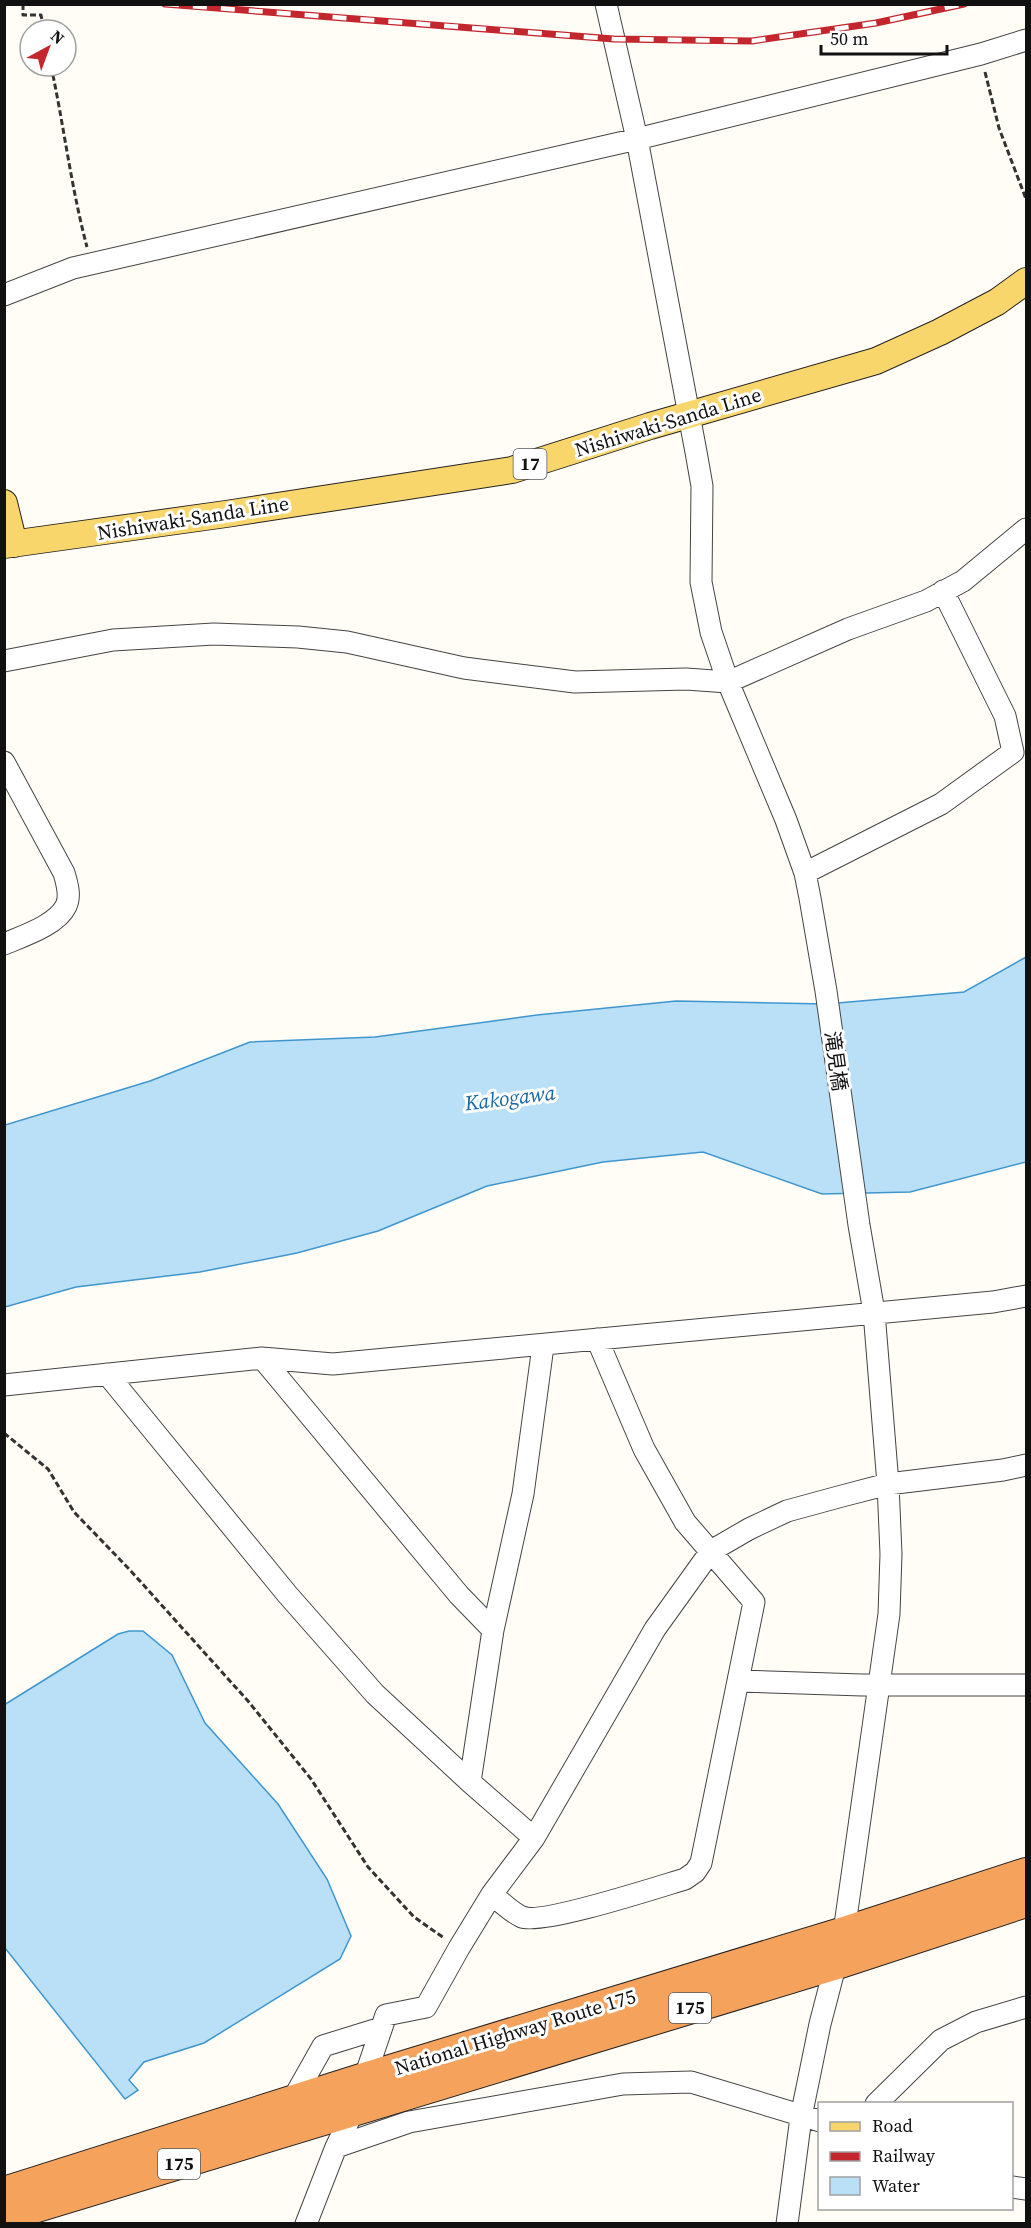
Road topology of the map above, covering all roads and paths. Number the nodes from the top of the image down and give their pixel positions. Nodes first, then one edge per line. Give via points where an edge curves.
1 (23, 4) edge
2 (606, 4) edge
3 (42, 18) edge
4 (1026, 40) edge
5 (981, 54) junction
6 (54, 78) edge
7 (637, 139) junction
8 (1026, 199) edge
9 (93, 265) junction
10 (1026, 280) edge
11 (4, 295) edge
12 (688, 415) junction
13 (4, 503) edge
14 (1026, 529) edge
15 (9, 544) edge
16 (944, 591) junction
17 (4, 661) edge
18 (728, 682) junction
19 (4, 762) edge
20 (805, 873) junction
21 (4, 944) edge
22 (1026, 1296) edge
23 (874, 1312) junction
24 (597, 1339) junction
25 (543, 1346) junction
26 (262, 1358) junction
27 (108, 1374) junction
28 (4, 1385) edge
29 (4, 1433) edge
30 (1026, 1465) edge
31 (888, 1484) junction
32 (711, 1551) junction
33 (493, 1630) junction
34 (739, 1682) junction
35 (880, 1684) junction
36 (1026, 1685) edge
37 (470, 1782) junction
38 (534, 1838) junction
39 (1026, 1873) edge
40 (492, 1894) junction
41 (1026, 1902) edge
42 (844, 1932) junction
43 (459, 1948) junction
44 (837, 1964) junction
45 (1026, 2007) edge
46 (381, 2028) junction
47 (364, 2078) junction
48 (292, 2101) junction
49 (877, 2102) edge
50 (353, 2112) junction
51 (810, 2119) edge
52 (336, 2147) junction
53 (4, 2192) edge
54 (4, 2217) edge
55 (306, 2223) edge
56 (788, 2223) edge

1 - 3 path via 23,15
2 - 7 street, 滝見橋
4 - 5 street
5 - 7 street
5 - 8 path via 999,128
6 - 9 path via 76,205
7 - 9 street
7 - 12 street, 滝見橋
9 - 11 street via 73,268
10 - 12 main road, Nishiwaki-Sanda Line / 17 via 998,302 876,361
12 - 15 main road, Nishiwaki-Sanda Line / 17 via 512,470
12 - 18 street, 滝見橋 via 702,486 701,582 711,632
13 - 15 main road
14 - 16 street via 963,581
16 - 18 street
16 - 20 street via 1005,716 1013,752 941,804
17 - 18 street via 113,640 235,634 347,642 464,668 575,682
18 - 20 street, 滝見橋
19 - 21 street via 64,873 68,889 66,906 47,925
20 - 23 street, 滝見橋
22 - 23 street
23 - 24 street
23 - 31 street, 滝見橋
24 - 25 street
24 - 32 street via 644,1449 685,1522
25 - 26 street via 333,1364
25 - 33 street via 523,1494
26 - 27 street
26 - 33 street
27 - 28 street
27 - 37 street via 287,1594 375,1694
29 - 43 path via 48,1469 74,1512 248,1701 311,1779 368,1867 414,1917
30 - 31 street
31 - 32 street via 787,1511
31 - 35 street, 滝見橋 via 890,1614
32 - 34 street via 754,1602
32 - 38 street via 655,1629
33 - 37 street
34 - 35 street
34 - 40 street via 701,1863 695,1872 685,1880 539,1918 523,1917
35 - 36 street
35 - 42 street, 滝見橋
37 - 38 street
38 - 40 street
39 - 42 highway, National Highway Route 175 / 175
40 - 43 street
41 - 44 highway, National Highway Route 175 / 175
42 - 44 street, 滝見橋
42 - 47 highway, National Highway Route 175 / 175
43 - 46 street via 426,2007 386,2015
44 - 50 highway, National Highway Route 175 / 175
44 - 51 street, 滝見橋 via 820,2024
45 - 49 street via 976,2022 941,2040
46 - 47 street
46 - 48 street via 323,2046
47 - 48 highway, National Highway Route 175 / 175
47 - 50 street
48 - 53 highway, National Highway Route 175 / 175
50 - 52 street
50 - 54 highway, National Highway Route 175 / 175
51 - 52 street via 691,2082 623,2084 409,2122
51 - 56 street, 滝見橋
52 - 55 street

